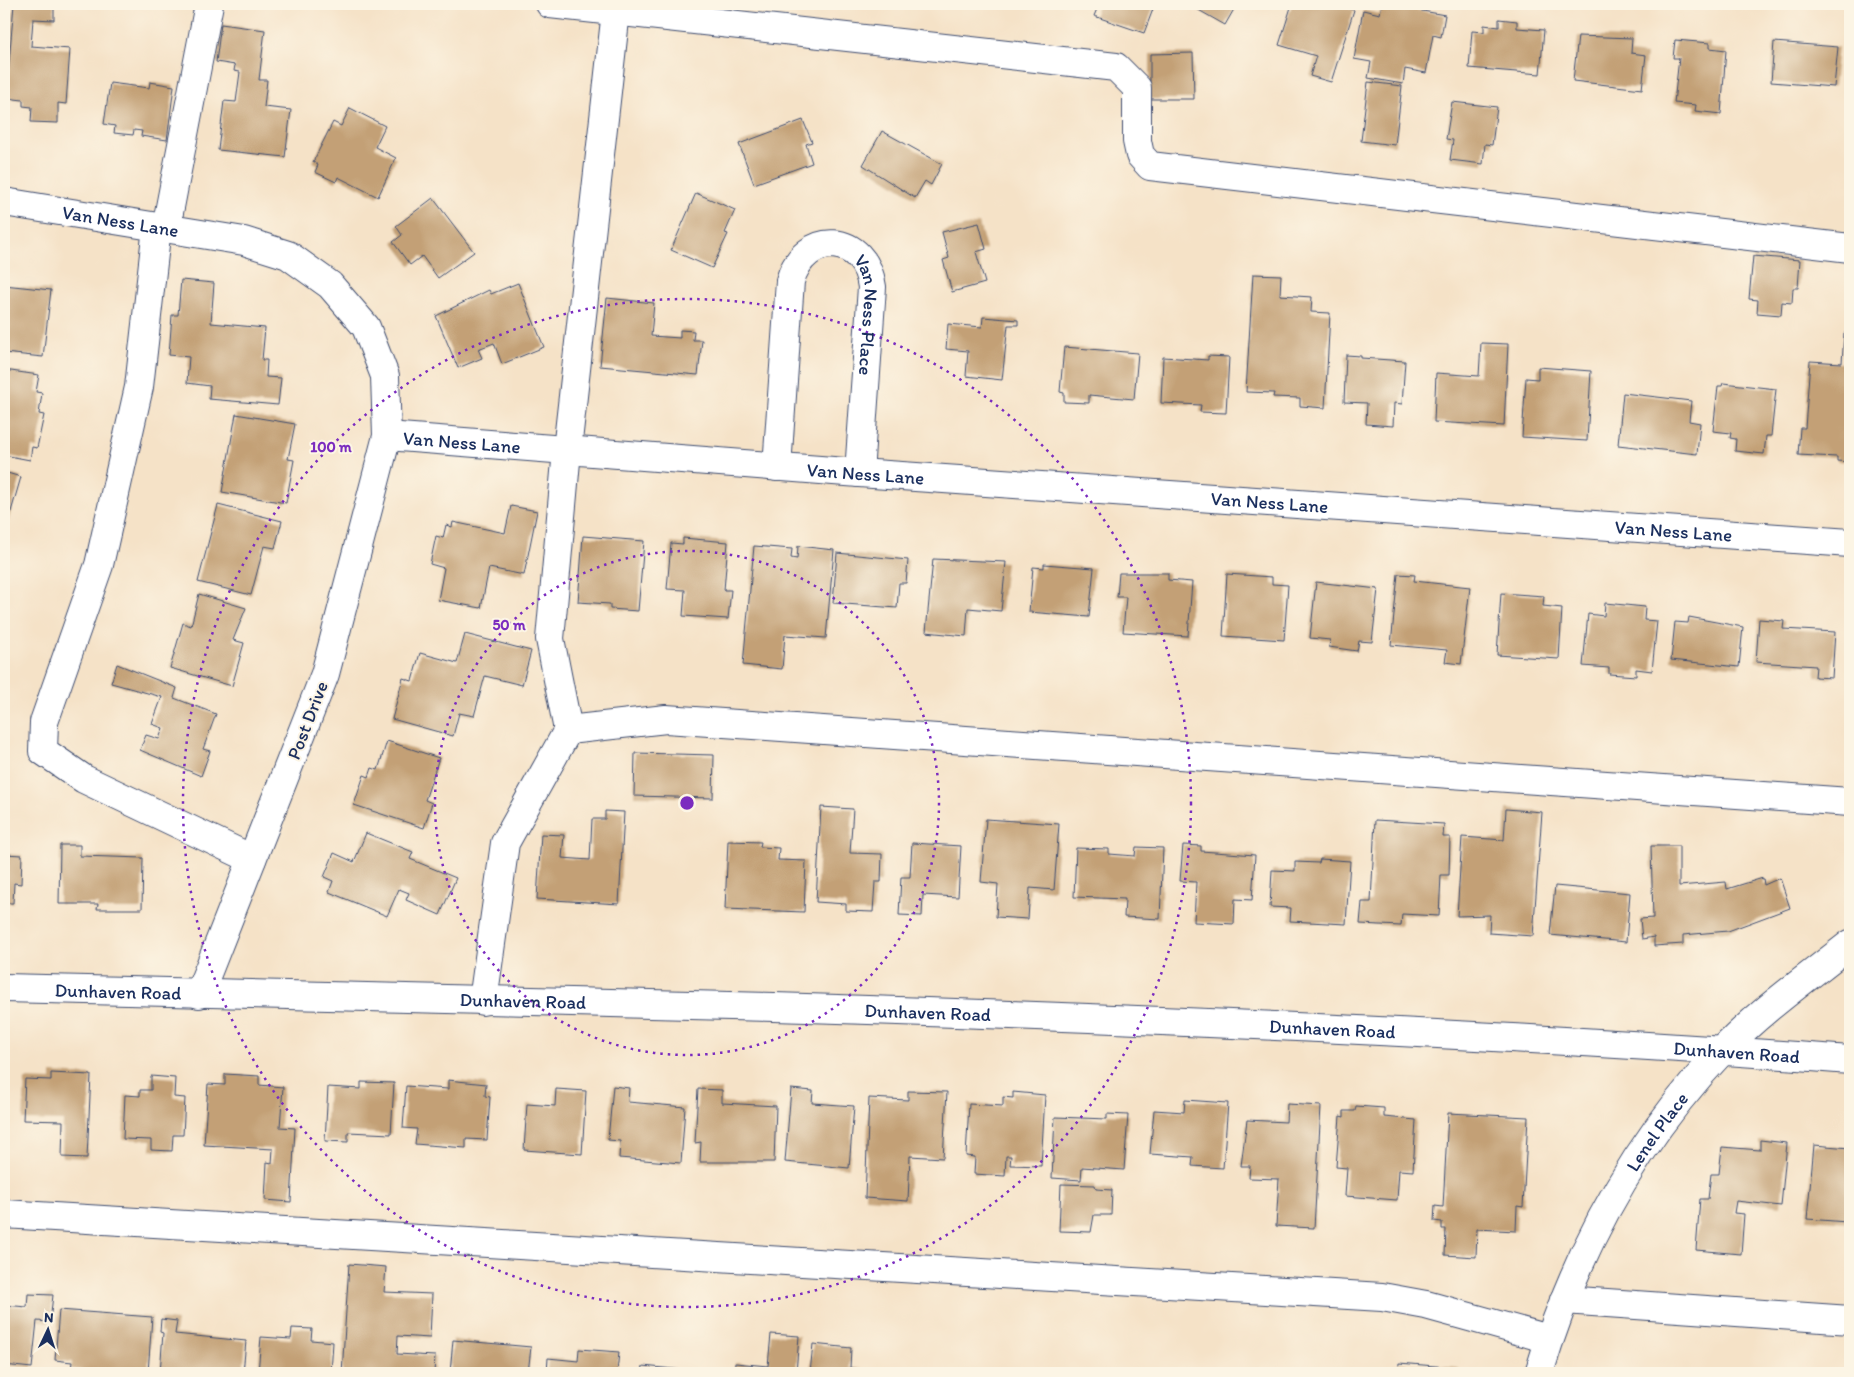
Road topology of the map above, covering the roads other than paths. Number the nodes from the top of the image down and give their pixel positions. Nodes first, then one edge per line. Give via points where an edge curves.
1 (208, 4) edge
2 (550, 4) edge
3 (616, 11) junction
4 (4, 202) edge
5 (162, 228) junction
6 (1850, 248) edge
7 (387, 436) junction
8 (567, 450) junction
9 (778, 467) junction
10 (859, 473) junction
11 (1850, 544) edge
12 (568, 730) junction
13 (1850, 802) edge
14 (252, 860) junction
15 (1850, 944) edge
16 (4, 988) edge
17 (199, 994) junction
18 (484, 1001) junction
19 (1723, 1050) junction
20 (1850, 1060) edge
21 (4, 1214) edge
22 (1564, 1300) junction
23 (1850, 1320) edge
24 (1549, 1339) junction
25 (1539, 1373) edge

1 - 5 street
2 - 3 street
3 - 6 street via 1116,67 1137,88 1137,141 1140,155 1150,166
3 - 8 street
4 - 5 street, Van Ness Lane
5 - 7 street, Van Ness Lane via 244,241 288,255 330,285 366,328 385,376
5 - 14 street via 139,387 99,565 44,722 43,751 84,779
7 - 8 street, Van Ness Lane
7 - 14 street, Post Drive via 325,674
8 - 9 street, Van Ness Lane
8 - 12 street via 550,640
9 - 10 street, Van Ness Lane
9 - 10 street, Van Ness Place via 790,281 802,256 827,244 841,245 864,260 872,287
10 - 11 street, Van Ness Lane
12 - 13 street via 666,719
12 - 18 street via 505,843
14 - 17 street, Post Drive
15 - 19 street, Lenel Place via 1761,1015
16 - 17 street, Dunhaven Road
17 - 18 street, Dunhaven Road
18 - 19 street, Dunhaven Road via 779,1007 1210,1022
19 - 20 street, Dunhaven Road
19 - 22 street, Lenel Place via 1674,1107 1620,1185 1583,1252
21 - 24 street via 1382,1298 1426,1304
22 - 23 street
22 - 24 street, Lenel Place
24 - 25 street, Lenel Place

